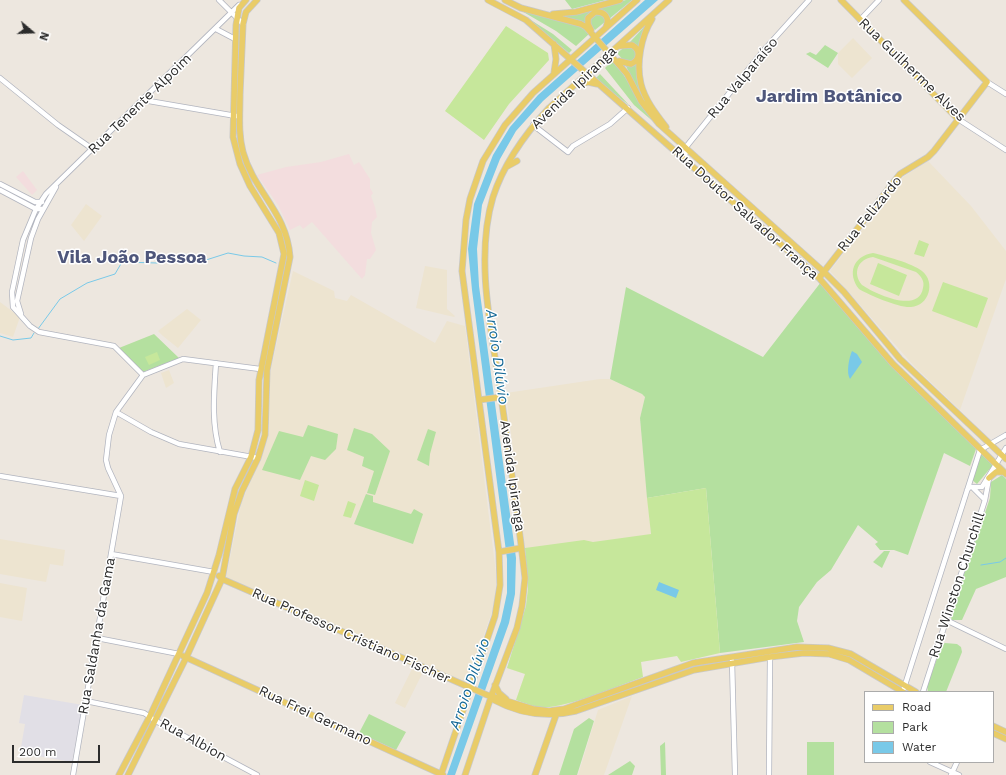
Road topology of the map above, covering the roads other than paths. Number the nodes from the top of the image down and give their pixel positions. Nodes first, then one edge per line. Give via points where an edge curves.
1 (219, 0) edge
2 (246, 0) edge
3 (257, 0) edge
4 (488, 0) edge
5 (505, 0) edge
6 (620, 0) edge
7 (637, 0) edge
8 (670, 0) edge
9 (809, 0) edge
10 (840, 0) edge
11 (879, 0) edge
12 (904, 0) edge
13 (657, 12) junction
14 (232, 13) junction
15 (545, 14) junction
16 (237, 18) junction
17 (860, 20) junction
18 (243, 24) junction
19 (216, 29) junction
20 (606, 29) junction
21 (596, 36) junction
22 (235, 39) junction
23 (554, 44) junction
24 (617, 46) junction
25 (612, 55) junction
26 (572, 60) junction
27 (553, 74) junction
28 (588, 74) junction
29 (0, 78) edge
30 (987, 82) junction
31 (574, 86) junction
32 (602, 87) junction
33 (1006, 94) edge
34 (143, 100) junction
35 (628, 108) junction
36 (233, 116) junction
37 (240, 117) junction
38 (958, 119) junction
39 (533, 125) junction
40 (677, 140) junction
41 (686, 148) junction
42 (94, 150) junction
43 (1006, 150) edge
44 (685, 159) junction
45 (517, 161) dead end
46 (506, 167) junction
47 (63, 178) junction
48 (0, 184) edge
49 (0, 190) edge
50 (40, 202) junction
51 (47, 202) junction
52 (36, 209) junction
53 (43, 209) junction
54 (824, 272) junction
55 (819, 278) junction
56 (12, 292) junction
57 (18, 294) junction
58 (21, 315) junction
59 (216, 363) junction
60 (260, 369) junction
61 (143, 375) junction
62 (499, 398) junction
63 (481, 400) junction
64 (116, 412) junction
65 (1005, 436) edge
66 (990, 443) junction
67 (1006, 448) edge
68 (980, 450) junction
69 (220, 452) junction
70 (250, 457) junction
71 (1004, 457) edge
72 (258, 458) junction
73 (996, 465) junction
74 (1005, 473) edge
75 (0, 476) edge
76 (989, 478) junction
77 (970, 484) junction
78 (121, 496) junction
79 (985, 500) junction
80 (519, 548) junction
81 (501, 552) junction
82 (111, 554) junction
83 (214, 572) junction
84 (222, 579) junction
85 (946, 620) junction
86 (97, 638) junction
87 (1006, 649) edge
88 (180, 654) junction
89 (732, 656) junction
90 (770, 657) junction
91 (186, 658) junction
92 (732, 663) junction
93 (878, 673) junction
94 (495, 685) junction
95 (637, 686) junction
96 (473, 690) junction
97 (903, 690) edge
98 (923, 691) edge
99 (489, 696) junction
100 (86, 701) junction
101 (510, 702) junction
102 (557, 713) junction
103 (150, 716) junction
104 (156, 721) junction
105 (994, 726) edge
106 (1006, 732) edge
107 (994, 733) edge
108 (1006, 738) edge
109 (932, 763) edge
110 (957, 763) edge
111 (248, 773) edge
112 (952, 774) edge
113 (73, 775) edge
114 (119, 775) edge
115 (128, 775) edge
116 (257, 775) edge
117 (442, 775) edge
118 (465, 775) edge
119 (535, 775) edge
120 (735, 775) edge
121 (769, 775) edge
122 (959, 775) edge

1 - 14 street
2 - 14 street, Rua Tenente Alpoim
2 - 16 main road via 239,8
3 - 18 main road via 246,12
4 - 23 main road, Rua Doutor Salvador França via 526,20
5 - 15 main road, Rua Doutor Salvador França via 521,8
6 - 15 main road via 576,12
7 - 20 main road, Avenida Ipiranga
8 - 13 main road, Avenida Ipiranga
9 - 41 street, Rua Valparaíso via 764,50
10 - 17 main road, Rua Guilherme Alves
11 - 17 street
12 - 30 main road
13 - 24 main road, Avenida Ipiranga
13 - 40 main road, Rua Doutor Salvador França via 644,37 639,69 641,84 656,114
14 - 16 street
14 - 19 street, Rua Tenente Alpoim
15 - 21 main road, Rua Doutor Salvador França via 580,24
16 - 18 street
16 - 22 main road
17 - 38 main road, Rua Guilherme Alves
18 - 37 main road
19 - 22 street
19 - 34 street, Rua Tenente Alpoim
20 - 21 main road, Avenida Ipiranga
20 - 21 main road via 606,16 601,12 590,15 588,21
21 - 25 main road, Rua Doutor Salvador França
21 - 26 main road, Avenida Ipiranga
22 - 36 main road
23 - 26 main road, Rua Doutor Salvador França
23 - 27 main road via 556,59
24 - 25 main road, Avenida Ipiranga
24 - 25 main road via 632,45 637,49 638,58 634,63 627,64
25 - 28 main road, Avenida Ipiranga
25 - 40 main road, Rua Doutor Salvador França via 628,74 649,113
26 - 27 main road, Avenida Ipiranga
26 - 28 main road, Rua Doutor Salvador França
27 - 63 main road, Avenida Ipiranga via 533,93 493,142 483,161 470,198 462,271
28 - 31 main road, Avenida Ipiranga
28 - 32 main road, Rua Doutor Salvador França
29 - 42 street via 58,125
30 - 33 street
30 - 38 main road, Rua Felizardo
31 - 32 main road via 588,82
31 - 39 main road, Avenida Ipiranga
32 - 35 main road, Rua Doutor Salvador França
34 - 36 street
34 - 42 street, Rua Tenente Alpoim
35 - 39 street via 610,124 573,146 568,152
35 - 44 main road, Rua Doutor Salvador França
36 - 37 street
36 - 60 main road via 233,137 240,164 250,186 279,233 283,246 283,262
37 - 72 main road via 240,136 246,161 284,226 290,257 267,370 265,435
38 - 43 street, Rua Guilherme Alves
38 - 54 main road, Rua Felizardo via 928,157 900,174
39 - 46 main road, Avenida Ipiranga
40 - 41 main road, Rua Doutor Salvador França
41 - 44 street
41 - 54 main road, Rua Doutor Salvador França
42 - 47 street, Rua Tenente Alpoim
44 - 55 main road, Rua Doutor Salvador França
45 - 46 main road
46 - 62 main road, Avenida Ipiranga via 493,198 485,259
47 - 50 street, Rua Tenente Alpoim
47 - 51 street, Rua Tenente Alpoim
48 - 50 street via 35,202
49 - 52 street
50 - 51 street
50 - 52 street, Rua Tenente Alpoim
51 - 53 street, Rua Tenente Alpoim
52 - 53 street
52 - 56 street, Rua Tenente Alpoim via 21,248
53 - 57 street, Rua Tenente Alpoim via 31,238
54 - 55 main road, Rua Felizardo
54 - 66 main road, Rua Doutor Salvador França via 900,359
55 - 68 main road, Rua Doutor Salvador França via 892,364
56 - 57 street
56 - 58 street, Rua Tenente Alpoim via 13,306
57 - 58 street, Rua Tenente Alpoim
58 - 61 street via 39,332 114,346
59 - 60 street
59 - 61 street via 183,359
59 - 69 street via 213,404 215,437
60 - 70 main road via 258,430
61 - 64 street
62 - 63 main road
62 - 80 main road, Avenida Ipiranga
63 - 81 main road, Avenida Ipiranga
64 - 69 street via 150,432 178,444
64 - 78 street via 106,456 108,468
65 - 66 street
66 - 68 street
66 - 71 main road, Rua Doutor Salvador França
67 - 71 street
68 - 73 main road, Rua Doutor Salvador França
68 - 77 street
69 - 70 street
70 - 72 street
70 - 83 main road via 235,489
71 - 73 street
72 - 84 main road via 234,514
73 - 74 main road, Rua Doutor Salvador França
73 - 76 street
74 - 76 main road via 996,472
75 - 78 street
76 - 77 street via 982,487
76 - 79 street, Rua Winston Churchill
77 - 79 street
77 - 97 street
78 - 82 street, Rua Saldanha da Gama
79 - 85 street, Rua Winston Churchill
80 - 81 main road
80 - 94 main road, Avenida Ipiranga via 525,578 522,606 517,628
81 - 96 main road, Avenida Ipiranga via 500,585 495,616
82 - 83 street
82 - 86 street, Rua Saldanha da Gama
83 - 84 main road, Rua Professor Cristiano Fischer
83 - 88 main road
84 - 91 main road
84 - 96 main road, Rua Professor Cristiano Fischer
85 - 87 street
85 - 98 street, Rua Winston Churchill
86 - 88 street
86 - 100 street, Rua Saldanha da Gama
88 - 91 main road, Rua Frei Germano
88 - 103 main road
89 - 92 street
89 - 93 main road, Rua Professor Cristiano Fischer via 797,647 824,648 851,654
89 - 95 main road, Rua Professor Cristiano Fischer via 693,663
90 - 92 main road, Rua Professor Cristiano Fischer
90 - 93 main road, Rua Professor Cristiano Fischer via 804,653 829,654
90 - 121 street
91 - 104 main road
91 - 117 main road, Rua Frei Germano
92 - 95 main road, Rua Professor Cristiano Fischer via 694,670
92 - 120 street
93 - 97 main road, Rua Professor Cristiano Fischer
94 - 99 main road, Avenida Ipiranga
94 - 101 main road via 499,693
95 - 102 main road, Rua Professor Cristiano Fischer via 576,711
96 - 99 main road, Rua Professor Cristiano Fischer
96 - 117 main road, Avenida Ipiranga
99 - 101 main road, Rua Professor Cristiano Fischer
99 - 102 main road, Rua Professor Cristiano Fischer via 522,711 540,715
99 - 118 main road, Avenida Ipiranga
100 - 103 street
100 - 113 street, Rua Saldanha da Gama
101 - 102 main road, Rua Professor Cristiano Fischer
102 - 119 main road
103 - 104 street, Rua Albion
103 - 114 main road
104 - 111 street, Rua Albion
104 - 115 main road
105 - 106 main road
107 - 108 main road
109 - 112 street
110 - 112 street
111 - 116 street, Rua Albion
112 - 122 street

